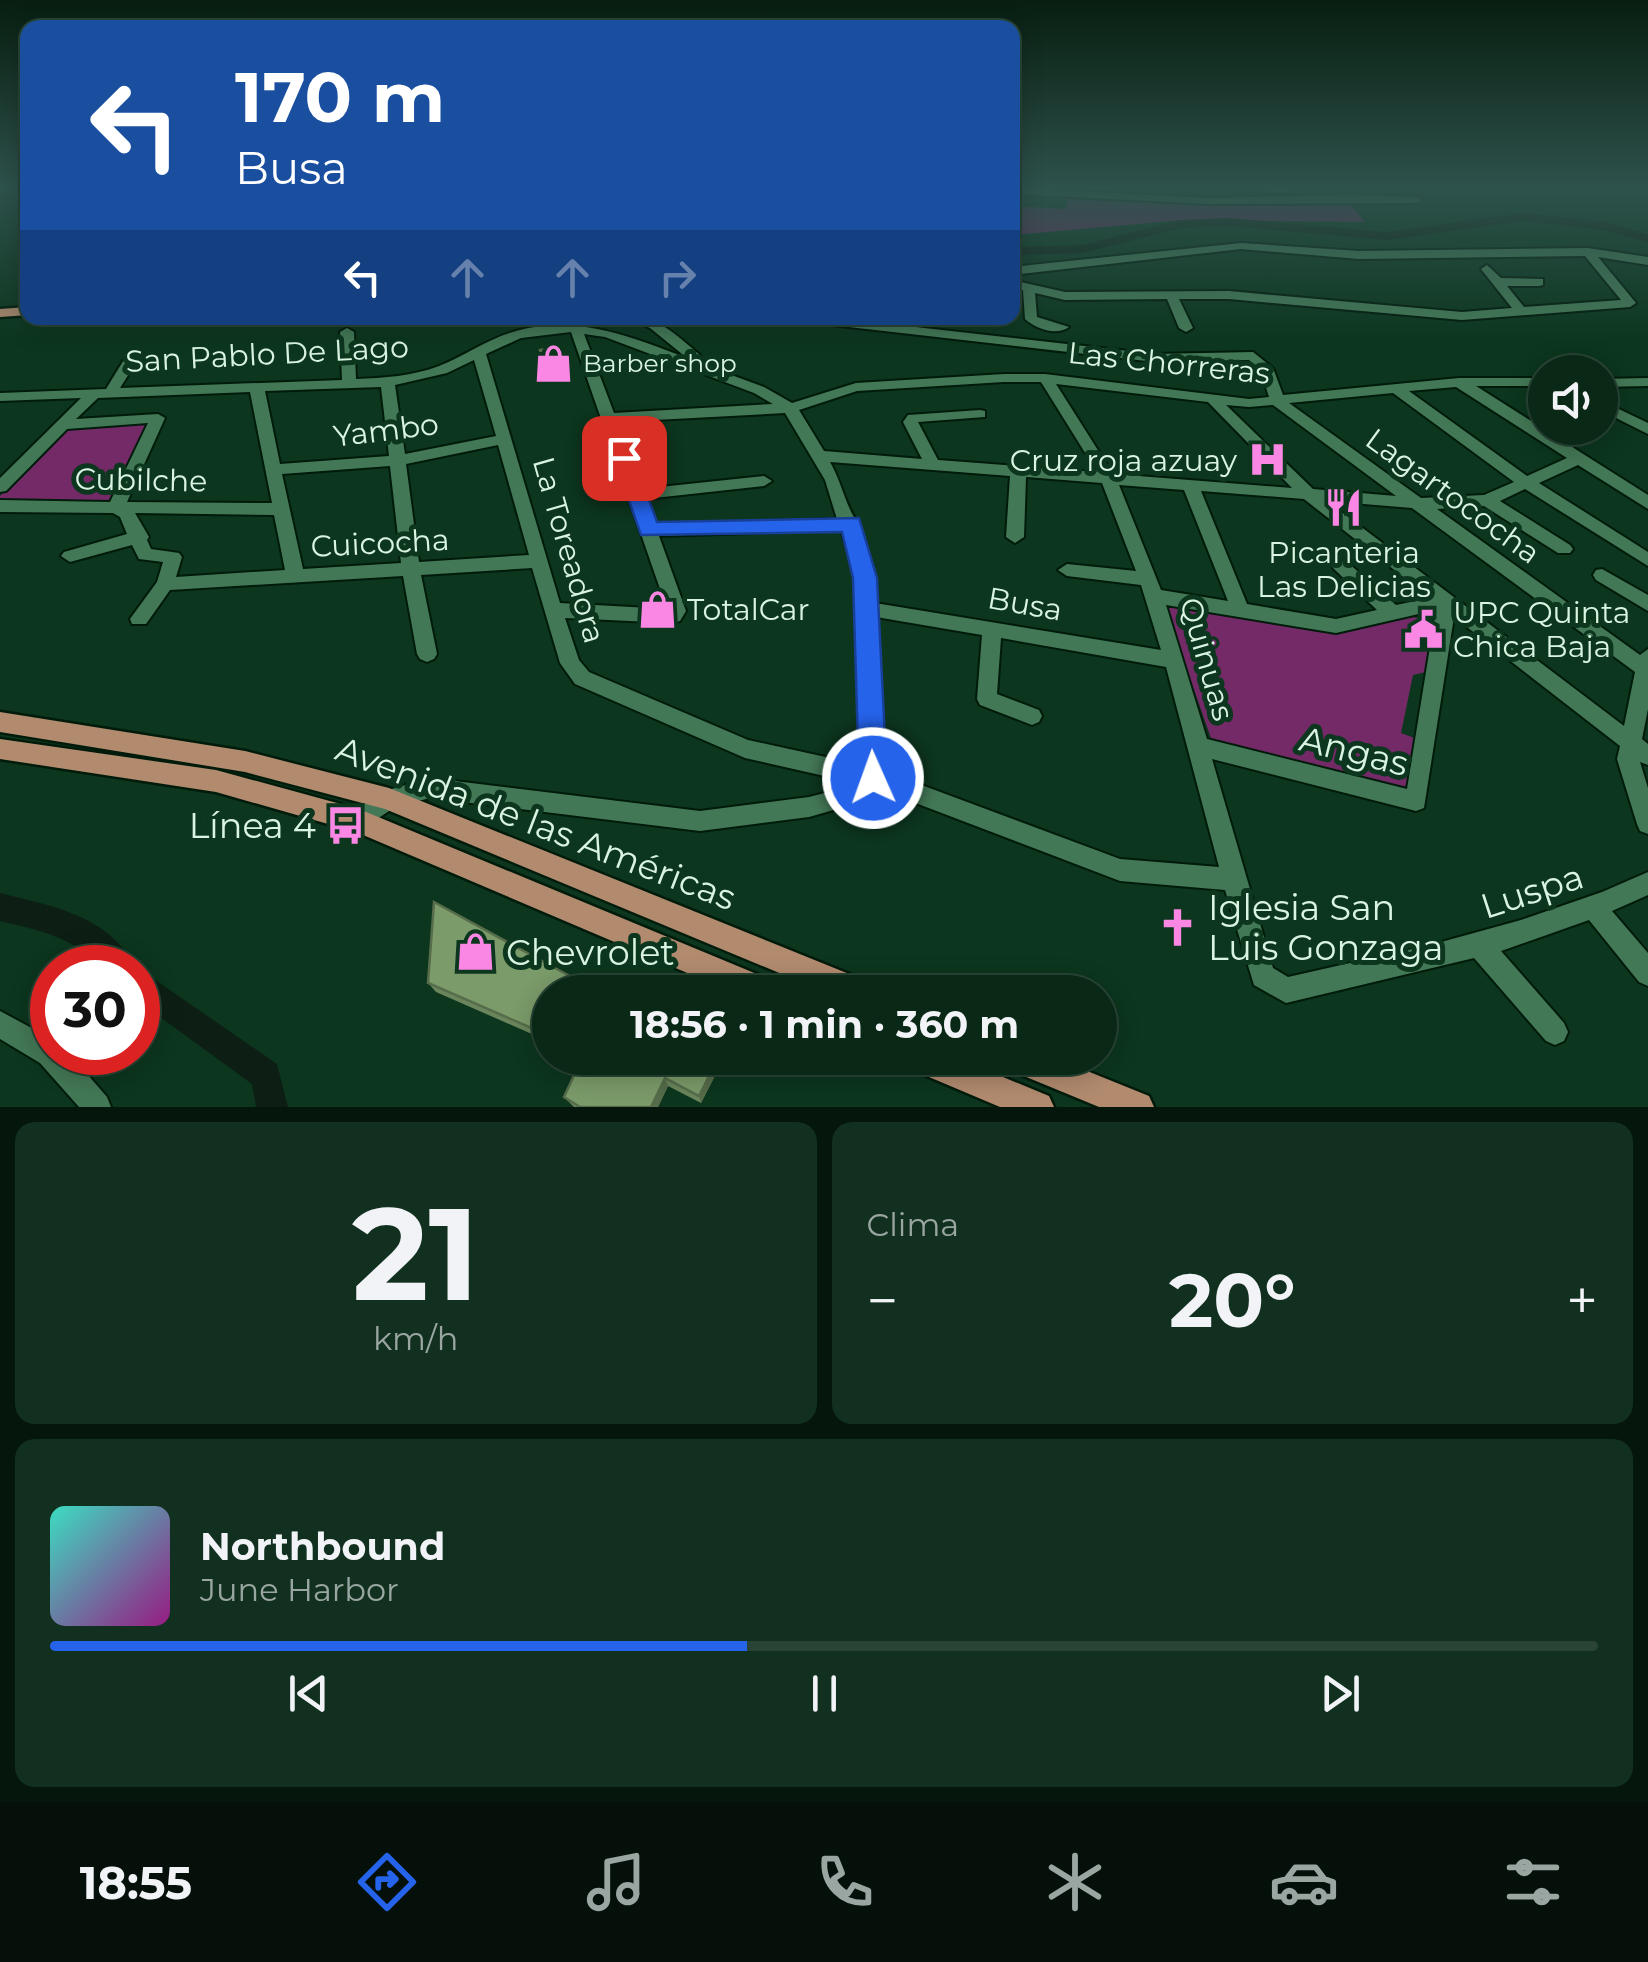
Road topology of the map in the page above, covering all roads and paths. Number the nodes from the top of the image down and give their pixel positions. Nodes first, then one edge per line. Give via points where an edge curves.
1 (1588, 252) junction
2 (1648, 261) edge
3 (1486, 269) dead end
4 (1020, 270) edge
5 (1496, 282) junction
6 (1539, 282) dead end
7 (1020, 289) edge
8 (1020, 291) edge
9 (1171, 295) junction
10 (1522, 313) junction
11 (655, 325) edge
12 (942, 325) edge
13 (1062, 328) dead end
14 (1186, 328) dead end
15 (576, 329) junction
16 (347, 332) dead end
17 (480, 355) junction
18 (130, 361) dead end
19 (1045, 378) junction
20 (388, 382) junction
21 (1458, 382) junction
22 (1528, 382) edge
23 (1618, 382) edge
24 (1648, 382) edge
25 (348, 384) junction
26 (1394, 387) junction
27 (257, 388) junction
28 (101, 393) junction
29 (0, 397) edge
30 (1214, 400) junction
31 (1278, 402) junction
32 (790, 408) junction
33 (1618, 413) edge
34 (980, 414) dead end
35 (610, 418) junction
36 (60, 425) junction
37 (1648, 429) edge
38 (505, 439) junction
39 (820, 456) junction
40 (1579, 459) junction
41 (397, 462) junction
42 (932, 463) junction
43 (274, 469) junction
44 (1018, 470) junction
45 (1108, 478) junction
46 (1524, 481) junction
47 (764, 482) dead end
48 (1191, 486) junction
49 (0, 487) edge
50 (637, 495) junction
51 (1311, 497) junction
52 (1487, 500) junction
53 (1413, 503) junction
54 (1648, 503) edge
55 (0, 506) edge
56 (116, 506) junction
57 (281, 509) junction
58 (851, 524) junction
59 (648, 530) junction
60 (140, 537) junction
61 (1015, 537) dead end
62 (1564, 549) dead end
63 (70, 556) dead end
64 (1648, 560) edge
65 (538, 562) junction
66 (1340, 565) dead end
67 (411, 569) junction
68 (1067, 570) dead end
69 (295, 575) junction
70 (1602, 576) dead end
71 (165, 584) junction
72 (1152, 588) junction
73 (1447, 602) junction
74 (1648, 604) edge
75 (866, 608) junction
76 (1240, 609) junction
77 (553, 610) junction
78 (1394, 614) junction
79 (138, 619) dead end
80 (992, 629) junction
81 (427, 654) dead end
82 (1173, 660) junction
83 (1647, 663) edge
84 (1032, 716) dead end
85 (0, 722) edge
86 (1198, 746) junction
87 (0, 749) edge
88 (1639, 750) edge
89 (873, 778) junction
90 (389, 799) junction
91 (359, 821) junction
92 (1648, 824) edge
93 (1230, 879) junction
94 (1648, 884) edge
95 (1595, 909) junction
96 (1480, 946) junction
97 (1648, 973) edge
98 (726, 975) edge
99 (818, 975) edge
100 (1262, 976) joint
101 (0, 1024) edge
102 (1555, 1032) dead end
103 (961, 1075) edge
104 (1060, 1075) edge
105 (97, 1107) edge
106 (1038, 1107) edge
107 (1138, 1107) edge

1 - 2 street
1 - 4 street via 1359,255 1241,246
1 - 10 street via 1630,302
3 - 5 street
5 - 6 street
5 - 10 street
7 - 9 street via 1064,296
8 - 13 street via 1032,318
9 - 10 street via 1462,316
9 - 14 street
11 - 32 street via 691,356 778,389
12 - 31 street via 1155,358 1248,355 1268,371
15 - 17 street, San Pablo De Lago via 526,331
15 - 32 street, San Pablo De Lago via 607,333
15 - 35 street
16 - 25 street
17 - 20 street, San Pablo De Lago
17 - 38 street, La Toreadora
18 - 28 street, Cubilche
19 - 30 street, Las Chorreras
19 - 32 street, Las Chorreras via 884,384
19 - 45 street, Quinuas
20 - 25 street, San Pablo De Lago
20 - 41 street
21 - 22 street, Las Chorreras
21 - 26 street, Las Chorreras
21 - 40 street
23 - 24 street
25 - 27 street, San Pablo De Lago
26 - 31 street, Las Chorreras
26 - 46 street
27 - 28 street, San Pablo De Lago
27 - 43 street, Cuicocha
28 - 29 street, San Pablo De Lago
28 - 36 street, Cubilche
30 - 31 street, Las Chorreras
30 - 51 street
31 - 53 street, Lagartococha
32 - 35 street, Las Chorreras
32 - 39 street
33 - 37 street
34 - 42 street via 913,418
35 - 50 street
36 - 49 street, Cubilche
36 - 56 street via 158,418
38 - 41 street, Yambo
38 - 65 street, La Toreadora
39 - 42 street
39 - 58 street
40 - 46 street
40 - 54 street
41 - 43 street, Yambo
41 - 67 street
42 - 44 street
43 - 57 street, Cuicocha
44 - 45 street
44 - 61 street
45 - 48 street
45 - 72 street, Quinuas
46 - 52 street
46 - 64 street
47 - 50 street
48 - 51 street
48 - 76 street
50 - 59 street
51 - 53 street
51 - 73 street
52 - 53 street
52 - 62 street
53 - 83 street, Lagartococha
55 - 56 street, Cubilche
56 - 57 street, Cubilche
56 - 60 street
57 - 69 street, Cuicocha
58 - 59 street
58 - 75 street
59 - 77 street via 676,602 673,616
60 - 63 street
60 - 71 street via 145,555 173,557
65 - 67 street, Cuicocha
65 - 77 street, La Toreadora
66 - 78 street
67 - 69 street, Cuicocha
67 - 81 street
68 - 72 street
69 - 71 street
70 - 74 street
71 - 79 street
72 - 76 street
72 - 82 street, Quinuas
73 - 78 street
73 - 86 street, Angas via 1416,801
73 - 88 street
75 - 80 street, Busa
75 - 89 street
76 - 78 street via 1336,626
77 - 89 street, La Toreadora via 570,663 602,690 745,749
80 - 82 street, Busa
80 - 84 street via 987,699
82 - 86 street, Quinuas
83 - 88 street
85 - 90 main road, Avenida de las Américas via 232,756
86 - 93 street, Quinuas
87 - 91 main road, Avenida de las Américas via 216,781
88 - 92 street via 1628,759
89 - 90 street via 850,796 809,807 700,821 430,788
89 - 93 street, La Toreadora via 1120,870
90 - 91 street
90 - 99 main road, Avenida de las Américas
91 - 98 main road, Avenida de las Américas
93 - 100 street, Quinuas
94 - 95 street, Luspa
95 - 96 street, Luspa
95 - 97 street
96 - 100 street, Luspa via 1302,988 1286,990
96 - 102 street
101 - 105 street via 50,1053
103 - 106 main road
104 - 107 main road

